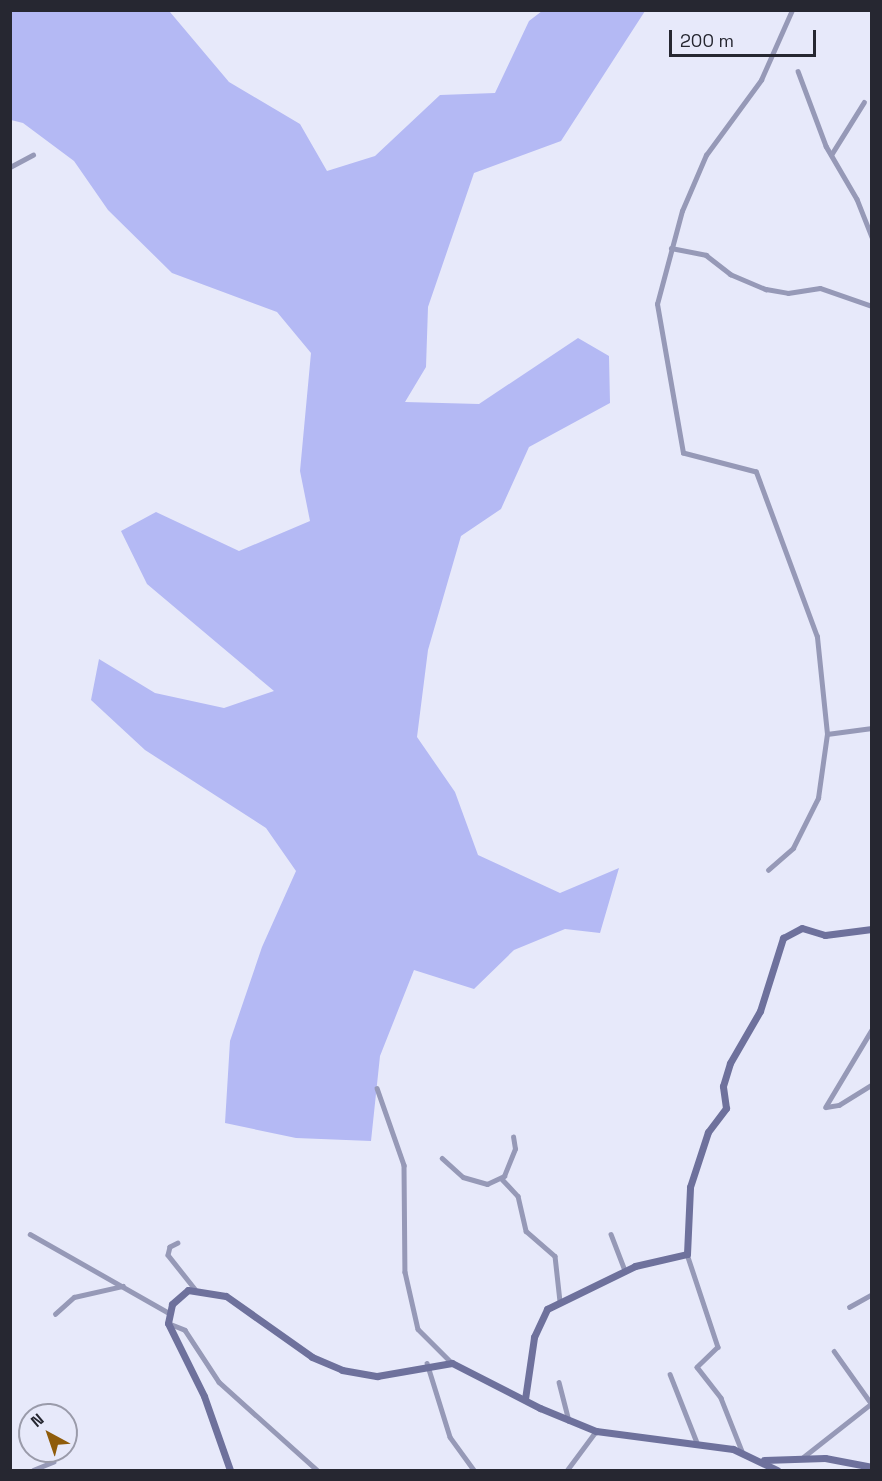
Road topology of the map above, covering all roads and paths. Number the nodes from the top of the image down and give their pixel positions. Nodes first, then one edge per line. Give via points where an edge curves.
1 (792, 10) edge
2 (798, 71) dead end
3 (864, 102) dead end
4 (33, 155) dead end
5 (831, 155) junction
6 (10, 167) edge
7 (872, 237) edge
8 (671, 248) junction
9 (872, 306) edge
10 (872, 728) edge
11 (827, 734) junction
12 (768, 870) dead end
13 (872, 929) edge
14 (872, 1030) edge
15 (872, 1084) edge
16 (377, 1088) dead end
17 (513, 1137) dead end
18 (442, 1158) dead end
19 (502, 1179) junction
20 (30, 1234) dead end
21 (611, 1234) dead end
22 (178, 1244) dead end
23 (687, 1254) junction
24 (625, 1271) junction
25 (123, 1286) junction
26 (195, 1289) junction
27 (872, 1293) edge
28 (560, 1301) junction
29 (849, 1307) dead end
30 (169, 1313) junction
31 (55, 1314) dead end
32 (168, 1323) junction
33 (834, 1352) dead end
34 (452, 1362) junction
35 (427, 1364) junction
36 (670, 1374) dead end
37 (559, 1383) dead end
38 (525, 1399) junction
39 (871, 1403) edge
40 (569, 1421) junction
41 (596, 1431) junction
42 (698, 1445) junction
43 (742, 1451) junction
44 (802, 1458) junction
45 (762, 1460) junction
46 (50, 1463) edge
47 (872, 1467) edge
48 (33, 1470) edge
49 (230, 1470) edge
50 (317, 1470) edge
51 (474, 1470) edge
52 (567, 1470) edge
53 (777, 1470) edge

1 - 8 street via 761,80 706,155
2 - 5 street
3 - 5 street
4 - 6 street
5 - 7 street
8 - 9 street via 706,255 730,274 766,289 788,292 820,288
8 - 11 street via 657,304 679,443 690,456 749,466 756,472 817,637
10 - 11 street
11 - 12 street via 810,822 793,848
13 - 23 main road via 825,935 802,928 779,944 760,1011 734,1051 724,1080 726,1108 708,1132 690,1187 686,1209
14 - 15 street via 826,1107 838,1105
16 - 34 street via 404,1165 405,1272 418,1329
17 - 19 street via 512,1159
18 - 19 street via 471,1182
19 - 28 street via 518,1196 526,1231 555,1256
20 - 25 street
21 - 24 street
22 - 26 street via 170,1247 168,1255
23 - 24 main road
23 - 43 street via 718,1347 697,1366 721,1398
24 - 28 main road
25 - 30 street
25 - 31 street via 74,1297
26 - 30 main road via 182,1292
26 - 35 main road via 226,1296 312,1357 342,1370 377,1376
27 - 29 street
28 - 38 main road via 547,1309 537,1326
30 - 32 main road
32 - 49 main road via 198,1382
32 - 50 street via 185,1330 219,1382
33 - 39 street
34 - 35 main road
34 - 38 main road
35 - 51 street via 450,1437
36 - 42 street
37 - 40 street
38 - 40 main road
39 - 44 street
40 - 41 main road
41 - 42 main road
41 - 52 street
42 - 43 main road
43 - 45 main road
44 - 45 main road
44 - 47 main road
45 - 53 main road
46 - 48 street

